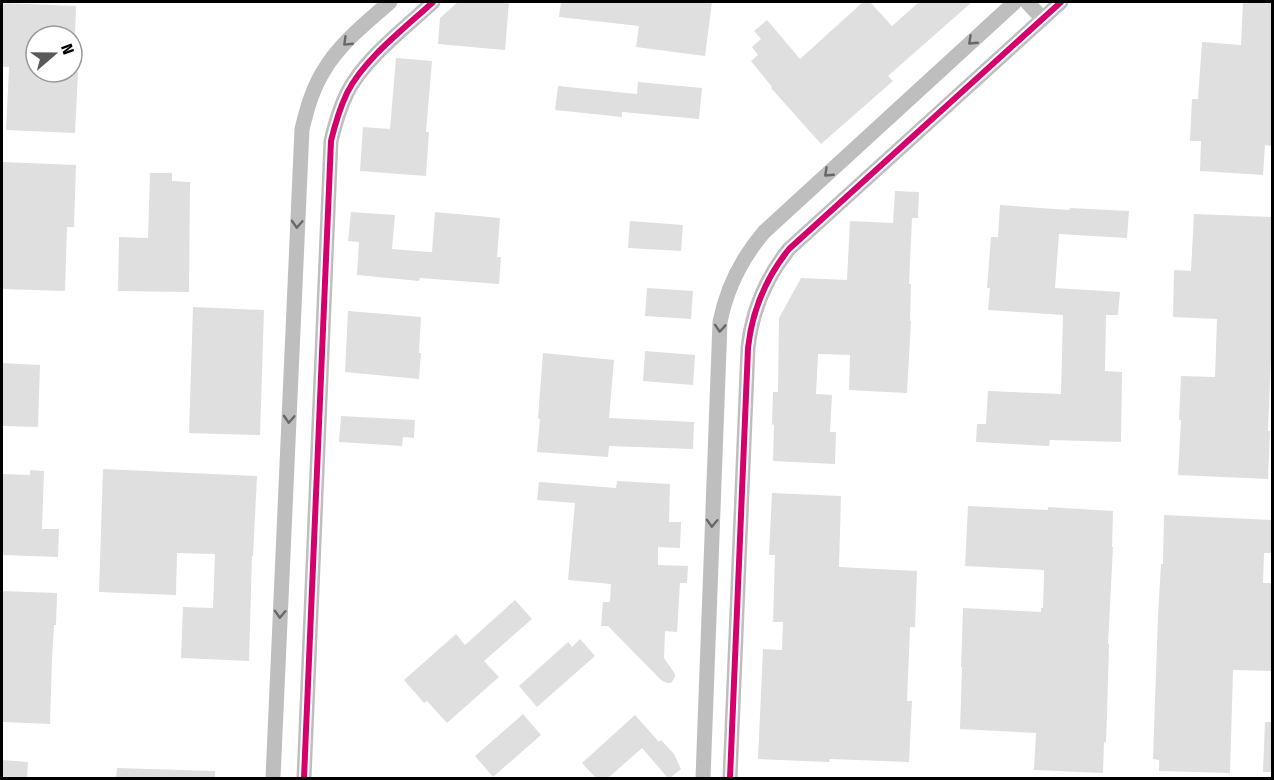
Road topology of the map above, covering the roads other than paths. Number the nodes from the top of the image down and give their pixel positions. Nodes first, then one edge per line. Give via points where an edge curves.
1 (390, 2) edge
2 (433, 2) edge
3 (1015, 2) edge
4 (1027, 2) edge
5 (1061, 2) edge
6 (1042, 18) junction
7 (273, 778) edge
8 (304, 778) edge
9 (703, 778) edge
10 (730, 778) edge

1 -> 7 street via 340,48 322,72 302,129
2 - 8 street via 363,69 348,91 331,141
3 -> 9 street via 764,232 732,281 720,322
4 - 6 street
5 - 6 street
6 - 10 street via 789,249 763,288 748,348

